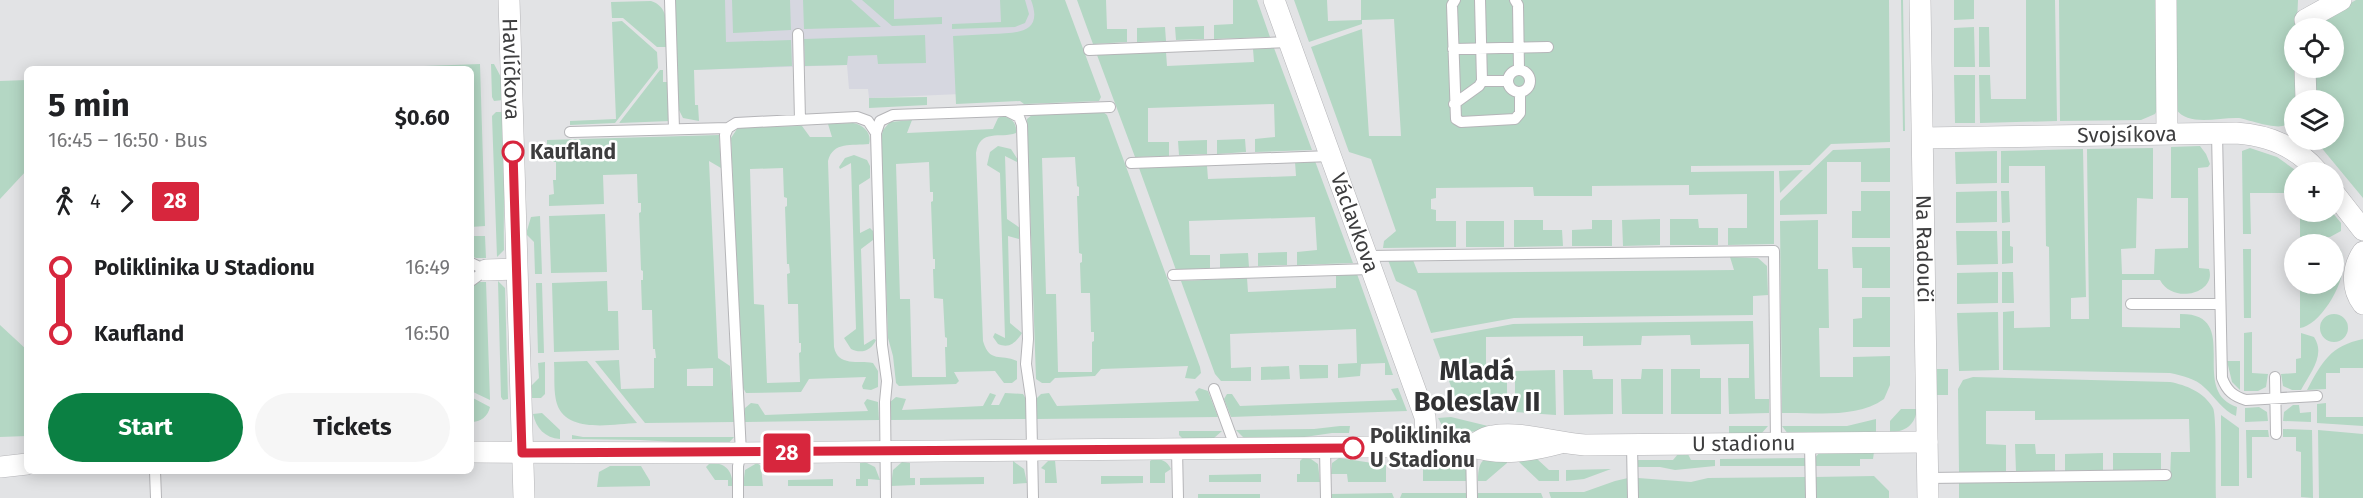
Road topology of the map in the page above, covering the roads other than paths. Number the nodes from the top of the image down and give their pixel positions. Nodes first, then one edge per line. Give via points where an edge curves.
1 (509, 0) edge
2 (670, 0) edge
3 (1274, 0) edge
4 (1455, 0) edge
5 (1480, 0) edge
6 (1515, 0) edge
7 (1920, 0) edge
8 (2166, 0) edge
9 (2341, 0) edge
10 (2305, 16) edge
11 (798, 34) dead end
12 (1289, 42) junction
13 (1519, 47) junction
14 (1548, 47) dead end
15 (1481, 48) junction
16 (1453, 49) junction
17 (1089, 50) dead end
18 (1519, 70) junction
19 (1482, 81) junction
20 (1508, 81) junction
21 (1520, 93) junction
22 (1454, 104) junction
23 (1110, 107) dead end
24 (1006, 110) junction
25 (800, 120) junction
26 (728, 128) junction
27 (674, 129) junction
28 (570, 132) dead end
29 (876, 133) junction
30 (2166, 133) junction
31 (2217, 133) junction
32 (1923, 138) junction
33 (2284, 141) edge
34 (2297, 150) edge
35 (1331, 156) junction
36 (2307, 162) edge
37 (1131, 163) dead end
38 (2344, 206) edge
39 (2363, 230) edge
40 (2363, 252) edge
41 (1369, 262) junction
42 (516, 269) junction
43 (474, 271) edge
44 (1173, 275) dead end
45 (2131, 304) dead end
46 (2219, 304) junction
47 (2363, 304) edge
48 (2275, 377) dead end
49 (1214, 388) dead end
50 (2317, 396) dead end
51 (2275, 399) junction
52 (2276, 434) dead end
53 (1927, 442) junction
54 (1810, 443) junction
55 (1776, 444) junction
56 (1632, 445) junction
57 (1471, 446) junction
58 (1427, 448) junction
59 (1177, 449) junction
60 (1236, 449) junction
61 (1325, 449) junction
62 (1033, 451) junction
63 (474, 452) edge
64 (885, 452) junction
65 (522, 453) junction
66 (741, 453) junction
67 (24, 464) edge
68 (0, 467) edge
69 (155, 474) edge
70 (2166, 476) dead end
71 (1927, 488) edge
72 (156, 498) edge
73 (524, 498) edge
74 (738, 498) edge
75 (886, 498) edge
76 (1033, 498) edge
77 (1178, 498) edge
78 (1326, 498) edge
79 (1472, 498) edge
80 (1633, 498) edge
81 (1811, 498) edge

1 - 42 street, Havlíčkova
2 - 27 lane
3 - 12 street, Václavkova
4 - 16 lane
5 - 15 lane
6 - 13 lane
7 - 32 street, Na Radouči
8 - 30 street
9 - 10 street
11 - 25 lane
12 - 17 lane
12 - 35 street, Václavkova
13 - 14 lane
13 - 15 lane
13 - 18 lane
15 - 16 lane
15 - 19 lane
16 - 22 lane
18 - 20 lane
18 - 21 lane via 1526,72 1531,83
19 - 20 lane
19 - 22 lane
20 - 21 lane via 1511,89
21 - 22 lane via 1520,113 1512,120 1461,122 1455,116
23 - 24 lane
24 - 29 lane via 893,116 880,121
24 - 62 lane via 1019,117 1022,125 1026,364
25 - 26 lane via 736,123
25 - 29 lane via 857,117 868,121
26 - 27 lane
26 - 66 lane via 725,135
27 - 28 lane
29 - 64 lane
30 - 31 street, Svojsíkova
30 - 32 street, Svojsíkova
31 - 33 street, Svojsíkova
31 - 46 lane
32 - 53 street, Na Radouči
34 - 36 street, Svojsíkova
35 - 37 lane
35 - 41 street, Václavkova
38 - 39 street
40 - 47 street via 2356,264 2354,282
41 - 44 lane
41 - 55 lane via 1774,251
41 - 58 street, Václavkova via 1425,417
42 - 43 street
42 - 65 street, Havlíčkova
45 - 46 lane
46 - 51 lane via 2221,366 2226,389 2246,400
48 - 51 lane
49 - 60 lane
50 - 51 lane
51 - 52 lane
53 - 54 street, U stadionu
53 - 71 street, Na Radouči
54 - 55 street, U stadionu
54 - 81 lane
55 - 56 street, U stadionu
56 - 57 street, U stadionu via 1560,443 1533,451 1488,452
56 - 80 lane
57 - 58 street
57 - 79 lane
58 - 61 street
59 - 60 street
59 - 62 street
59 - 77 lane
60 - 61 street
61 - 78 lane
62 - 64 street
62 - 76 lane
63 - 65 street
64 - 66 street
64 - 75 lane
65 - 66 street
65 - 73 street, Havlíčkova
66 - 74 lane
67 - 68 street
69 - 72 lane
70 - 71 lane

